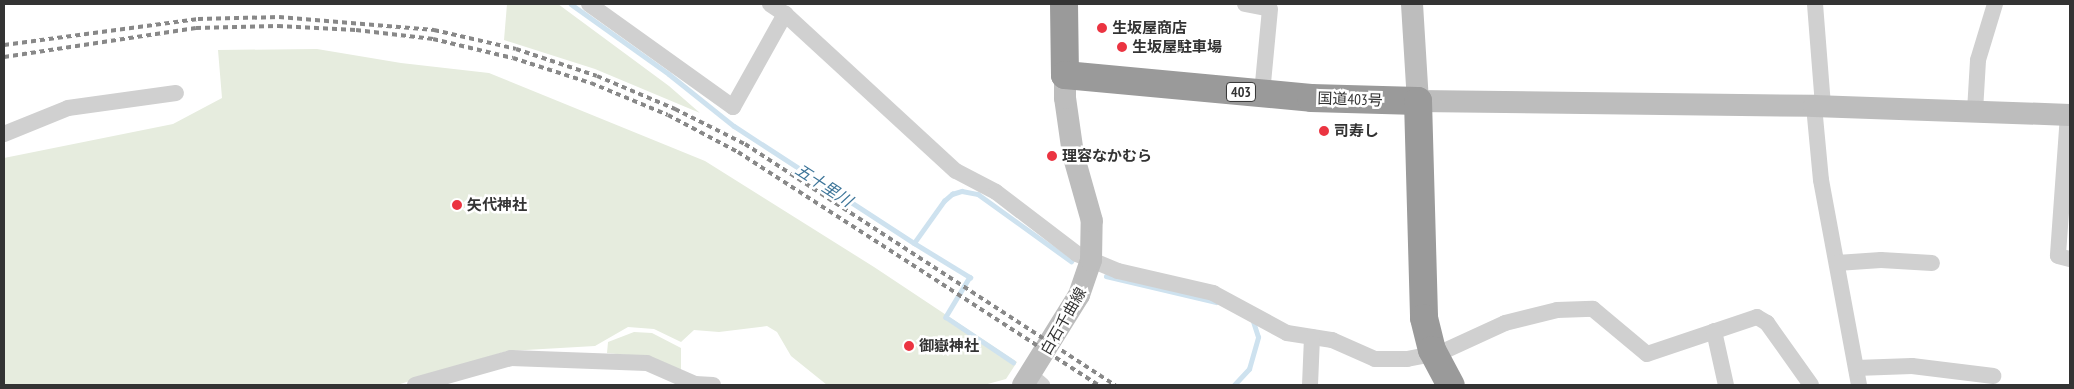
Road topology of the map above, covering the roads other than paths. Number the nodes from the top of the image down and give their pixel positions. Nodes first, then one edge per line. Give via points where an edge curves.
1 (589, 4) edge
2 (770, 4) edge
3 (1064, 4) edge
4 (1245, 4) edge
5 (1412, 4) edge
6 (1815, 4) edge
7 (1995, 4) edge
8 (785, 14) junction
9 (1064, 75) junction
10 (176, 93) dead end
11 (1262, 94) junction
12 (1418, 101) junction
13 (1819, 106) junction
14 (1975, 111) junction
15 (2069, 115) edge
16 (4, 134) edge
17 (2070, 259) edge
18 (1091, 260) junction
19 (1837, 263) junction
20 (1932, 263) dead end
21 (1714, 331) junction
22 (1312, 338) junction
23 (1434, 354) junction
24 (1856, 368) junction
25 (1993, 376) dead end
26 (1032, 382) edge
27 (415, 385) edge
28 (714, 385) edge
29 (1310, 385) edge
30 (1451, 385) edge
31 (1726, 385) edge
32 (1810, 385) edge
33 (1859, 385) edge

1 - 8 street via 733,107
2 - 8 street
3 - 9 highway
4 - 11 street via 1270,9
5 - 12 street
6 - 13 street
7 - 14 street via 1978,60
8 - 18 street via 956,171 996,192 1070,250
9 - 11 highway, 国道403号 / 403
9 - 18 street, 白石千曲線 via 1072,144 1092,221
10 - 16 street via 68,108
11 - 12 highway, 国道403号 / 403
12 - 13 street
12 - 23 highway via 1424,318
13 - 14 street
13 - 19 street via 1821,180
14 - 15 street
15 - 17 street via 2058,256
18 - 22 street via 1118,271 1213,293 1287,333
18 - 26 street, 白石千曲線 via 1079,295
19 - 20 street via 1882,260
19 - 24 street
21 - 23 street via 1647,354 1599,312 1573,308 1504,323
21 - 31 street
21 - 32 street via 1757,317 1767,323
22 - 23 street via 1332,340 1375,359
22 - 29 street
23 - 30 highway
24 - 25 street via 1912,366
24 - 33 street
27 - 28 street via 512,358 647,363 695,384

